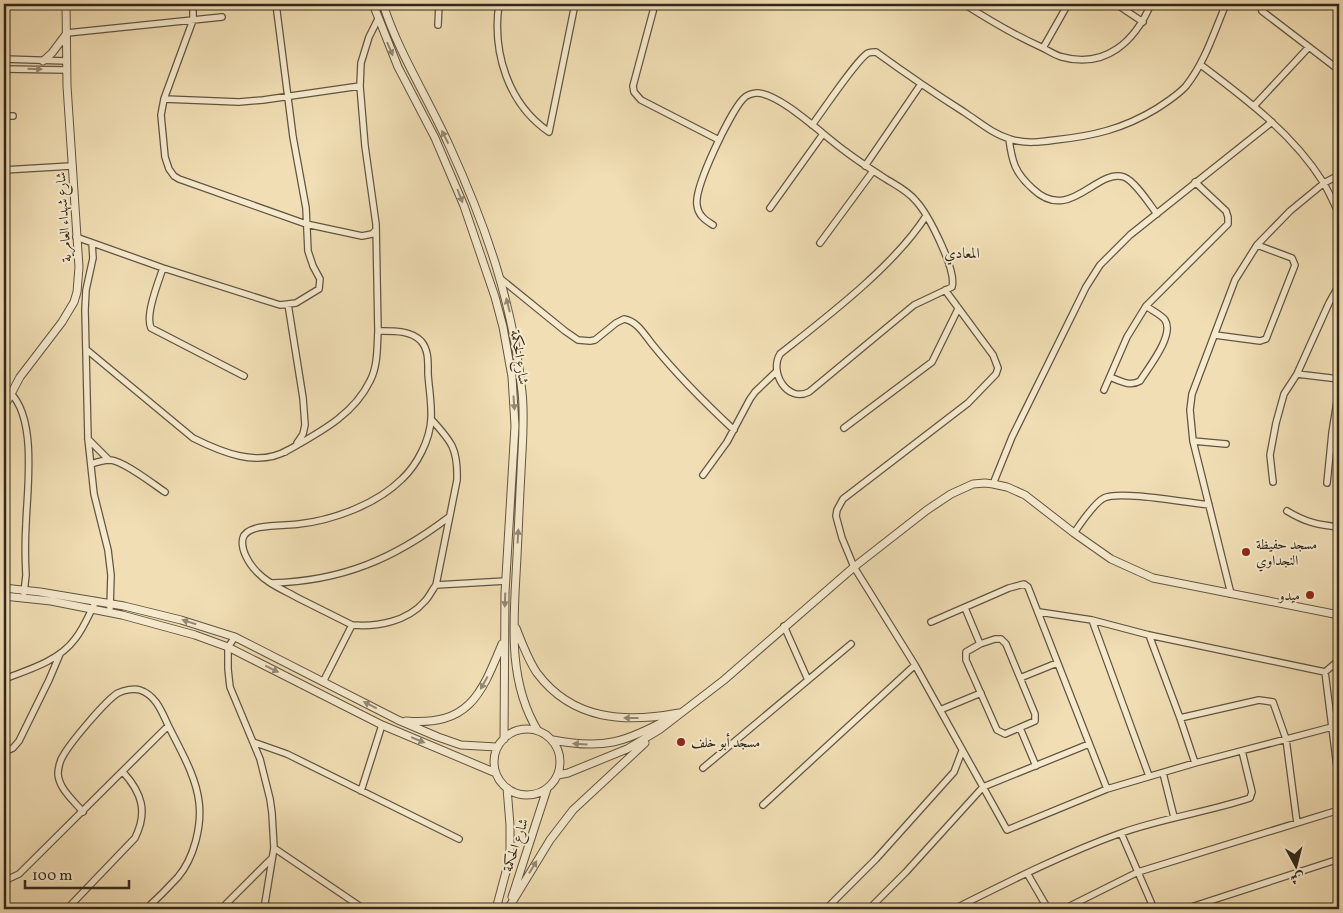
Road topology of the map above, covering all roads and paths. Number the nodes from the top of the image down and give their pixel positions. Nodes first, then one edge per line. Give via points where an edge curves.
1 (66, 4) edge
2 (193, 4) edge
3 (276, 4) edge
4 (373, 4) edge
5 (383, 4) edge
6 (439, 4) edge
7 (499, 4) edge
8 (576, 4) edge
9 (656, 4) edge
10 (964, 4) edge
11 (1068, 4) edge
12 (1116, 4) edge
13 (1152, 4) edge
14 (1226, 4) edge
15 (1262, 11) dead end
16 (222, 17) dead end
17 (378, 19) junction
18 (193, 20) junction
19 (1143, 22) junction
20 (438, 25) dead end
21 (67, 33) junction
22 (1310, 47) junction
23 (1043, 48) junction
24 (4, 59) edge
25 (43, 60) junction
26 (66, 61) junction
27 (1201, 65) junction
28 (4, 69) edge
29 (67, 70) junction
30 (1339, 70) edge
31 (921, 84) junction
32 (360, 86) junction
33 (288, 96) junction
34 (164, 100) junction
35 (1254, 106) junction
36 (4, 116) edge
37 (12, 116) dead end
38 (1272, 122) junction
39 (812, 125) junction
40 (823, 134) junction
41 (1008, 139) junction
42 (719, 140) junction
43 (71, 166) junction
44 (865, 166) junction
45 (4, 170) edge
46 (873, 171) junction
47 (1339, 176) edge
48 (1195, 182) junction
49 (1324, 183) junction
50 (770, 208) dead end
51 (1157, 214) junction
52 (1339, 214) edge
53 (926, 216) junction
54 (306, 224) junction
55 (713, 225) dead end
56 (376, 230) junction
57 (76, 237) junction
58 (92, 243) junction
59 (820, 243) dead end
60 (1257, 245) junction
61 (163, 268) junction
62 (501, 279) junction
63 (1339, 285) edge
64 (945, 290) junction
65 (288, 304) junction
66 (1146, 306) junction
67 (958, 309) junction
68 (378, 331) junction
69 (1215, 335) junction
70 (87, 350) junction
71 (777, 371) junction
72 (1297, 374) junction
73 (244, 376) dead end
74 (1110, 377) junction
75 (1339, 379) edge
76 (4, 388) edge
77 (1339, 389) edge
78 (1104, 390) dead end
79 (11, 393) junction
80 (4, 407) edge
81 (431, 419) junction
82 (844, 428) dead end
83 (734, 430) junction
84 (88, 439) junction
85 (1193, 441) junction
86 (1226, 444) dead end
87 (285, 452) junction
88 (109, 460) junction
89 (91, 464) junction
90 (703, 475) dead end
91 (1273, 482) dead end
92 (1327, 483) dead end
93 (993, 484) junction
94 (165, 492) dead end
95 (1209, 506) junction
96 (1287, 511) dead end
97 (449, 517) junction
98 (1339, 527) edge
99 (1074, 533) junction
100 (854, 567) junction
101 (506, 581) junction
102 (270, 583) junction
103 (436, 585) junction
104 (4, 588) edge
105 (24, 594) junction
106 (1231, 594) junction
107 (4, 596) edge
108 (96, 601) junction
109 (111, 603) junction
110 (965, 608) junction
111 (92, 609) junction
112 (109, 612) junction
113 (1039, 612) junction
114 (1337, 613) edge
115 (1092, 620) junction
116 (514, 622) junction
117 (931, 622) dead end
118 (352, 626) junction
119 (784, 626) junction
120 (1149, 635) junction
121 (236, 637) junction
122 (504, 639) junction
123 (851, 644) dead end
124 (980, 644) junction
125 (228, 647) junction
126 (60, 654) junction
127 (1339, 660) edge
128 (1057, 663) junction
129 (915, 665) junction
130 (1325, 672) junction
131 (1020, 678) junction
132 (4, 679) edge
133 (808, 680) junction
134 (323, 682) junction
135 (981, 693) junction
136 (690, 707) junction
137 (940, 710) junction
138 (680, 713) junction
139 (1180, 718) junction
140 (398, 720) junction
141 (382, 725) junction
142 (168, 726) junction
143 (1332, 727) junction
144 (1020, 728) junction
145 (660, 730) junction
146 (538, 731) junction
147 (504, 739) junction
148 (1286, 739) junction
149 (552, 740) junction
150 (253, 742) junction
151 (1089, 744) junction
152 (498, 747) junction
153 (962, 751) junction
154 (1242, 751) junction
155 (4, 752) edge
156 (1195, 763) junction
157 (1036, 766) junction
158 (703, 768) dead end
159 (123, 772) junction
160 (496, 773) junction
161 (1163, 773) junction
162 (558, 775) junction
163 (1148, 776) junction
164 (1339, 782) edge
165 (983, 787) junction
166 (507, 788) junction
167 (547, 789) junction
168 (1107, 789) junction
169 (361, 791) junction
170 (763, 805) dead end
171 (1339, 810) edge
172 (83, 812) junction
173 (1174, 817) junction
174 (1297, 823) junction
175 (1121, 833) junction
176 (459, 839) dead end
177 (274, 848) junction
178 (272, 858) junction
179 (1339, 859) edge
180 (1138, 872) junction
181 (1027, 873) junction
182 (4, 881) edge
183 (361, 907) dead end
184 (67, 909) edge
185 (146, 909) edge
186 (221, 909) edge
187 (264, 909) edge
188 (496, 909) edge
189 (508, 909) edge
190 (826, 909) edge
191 (869, 909) edge
192 (954, 909) edge
193 (1048, 909) edge
194 (1064, 909) edge
195 (1154, 909) edge
196 (1185, 909) edge

1 - 21 street, شارع شهداء العامرية
2 - 18 street
3 - 33 street
4 - 17 street, شارع الحكمة
62 -> 5 street, شارع الحكمة via 449,144 405,58
6 - 20 street
7 - 8 street via 498,37 508,82 522,108 549,132
9 - 42 street via 636,73 634,92 641,100
10 - 23 street via 1016,36
11 - 23 street
12 - 19 street
13 - 19 street
14 - 27 street
15 - 22 street
16 - 18 street
17 - 32 street via 361,63
17 -> 101 street, شارع الحكمة via 398,67 447,164 483,260 503,327 512,377 515,426
18 - 21 street
18 - 34 street
19 - 23 street via 1118,49 1099,57 1067,58
21 - 25 street
21 - 26 street, شارع شهداء العامرية
22 - 30 street
22 - 35 street
24 - 25 street
25 - 26 street
26 - 29 street, شارع شهداء العامرية
27 - 35 street
27 - 41 street via 1180,92 1145,116 1118,128 1049,141 1018,142
28 -> 29 street
29 - 43 street, شارع شهداء العامرية
31 - 39 street via 876,52 869,53
31 - 41 street
31 - 44 street
32 - 33 street
32 - 56 street
33 - 34 street via 239,102
33 - 54 street via 304,191
34 - 54 street via 161,124 165,157 174,176
35 - 38 street
36 - 37 street
38 - 48 street
38 - 49 street via 1290,139
39 - 40 street
39 - 42 street via 768,95 754,93 744,97
40 - 44 street
40 - 50 street
41 - 51 street via 1017,172 1040,196 1071,199 1105,180 1122,176
42 - 55 street via 697,198 702,217
43 - 45 street
43 - 57 street, شارع شهداء العامرية
44 - 46 street
46 - 53 street via 912,196
46 - 59 street
47 - 49 street
48 - 51 street
48 - 66 street via 1226,211 1228,224
49 - 52 street
49 - 60 street via 1290,211
51 - 93 street via 1130,235 1094,274 1012,437
53 - 64 street via 952,271 953,285
53 - 71 street via 915,233 872,276 780,354
54 - 56 street via 356,235 372,234
54 - 65 street via 308,251 320,279 320,287 313,294
56 - 68 street
57 - 58 street
57 - 79 street, شارع شهداء العامرية via 79,267 74,302
58 - 61 street
58 - 70 street via 94,258 85,310
60 - 69 street via 1235,280
60 - 69 street via 1292,258 1295,265 1266,339
61 - 65 street via 280,305
61 - 73 street via 150,312 151,328
62 - 83 street via 578,340 595,340 624,319 634,322 674,370
116 -> 62 street, شارع الحكمة via 524,414 514,335
63 - 72 street
64 - 67 street
64 - 71 street via 914,305 809,392 799,395 788,391
65 - 87 street via 305,425 297,443
66 - 74 street via 1127,337
66 - 74 street via 1165,320 1166,339 1140,381 1129,384
67 - 82 street via 932,362
67 - 100 street via 993,355 997,371 968,403 839,504 838,525
68 - 81 street via 409,333 421,342 427,353
68 - 87 street via 376,363 371,380 359,399 346,415
69 - 85 street via 1192,394
70 - 84 street
70 - 87 street via 193,438 253,459
71 - 83 street via 755,392
72 - 75 street
72 - 91 street via 1284,394 1276,423 1270,455
74 - 78 street
76 - 79 street
77 - 92 street
79 - 80 street, شارع شهداء العامرية
79 - 105 street via 22,410 27,438
81 - 97 street via 449,438 458,464
81 - 102 street via 425,444 414,464 386,492 347,513 323,520 248,531 243,545 248,560 256,572
83 - 90 street
84 - 88 street
84 - 89 street
85 - 86 street
85 - 95 street
88 - 89 street
88 - 94 street
89 - 109 street via 94,494 108,550
93 - 99 street via 1024,495
93 - 100 street via 973,484 951,494
95 - 99 street via 1126,495 1110,496 1102,498
95 - 106 street
96 - 98 street via 1302,520
97 - 102 street via 402,549 354,570 323,579
97 - 103 street
99 - 106 street via 1111,559 1137,572
100 - 119 street
100 - 129 street
101 - 103 street
101 -> 122 street, شارع الحكمة
102 - 118 street
103 - 118 street via 424,602 408,615 371,627
104 - 105 street
105 - 107 street
105 - 108 street
105 - 111 street
106 - 114 street
108 - 109 street
108 - 111 street
109 - 112 street
121 -> 109 street
110 - 113 street via 1024,584
110 - 117 street
110 - 124 street
111 - 112 street
111 - 126 street via 78,635
112 - 125 street via 177,629
113 - 115 street
113 - 128 street
115 - 120 street
115 - 163 street
138 -> 116 street via 646,718 614,717 592,713 566,700 537,673
116 - 146 street, شارع الحكمة via 520,690 524,706
118 - 134 street
119 - 133 street
119 - 136 street
120 - 130 street
120 - 139 street
121 - 125 street
121 - 134 street
122 -> 140 street via 475,698 459,713 432,722
122 - 147 street, شارع الحكمة
123 - 133 street
124 - 131 street via 995,639 1004,641
124 - 135 street via 968,650 966,657
125 -> 141 street
125 - 150 street via 230,687
126 - 132 street
126 - 155 street via 19,741
127 - 130 street
128 - 131 street
128 - 151 street
129 - 137 street
129 - 170 street
130 - 143 street
131 - 144 street via 1036,719
133 - 158 street
140 -> 134 street
135 - 137 street
135 - 144 street via 997,730 1005,734
136 - 138 street
136 - 145 street
137 - 153 street
138 -> 149 street via 619,742 591,745
139 - 148 street via 1269,700 1273,702
139 - 156 street
140 - 152 street via 461,745
141 -> 160 street
141 - 169 street
142 - 159 street
142 - 172 street via 153,696 139,689 121,691 107,702 63,756 58,774 63,788
142 - 185 street via 194,781 200,802 197,835 194,849 179,876
143 - 148 street
143 - 164 street
144 - 157 street
145 - 162 street via 627,749
189 -> 145 street via 541,854 573,810
146 - 147 street via 520,730
146 - 149 street
147 - 152 street
148 - 154 street
148 - 174 street
149 - 162 street via 560,757
150 - 169 street via 287,754
150 - 177 street via 270,799
151 - 157 street
151 - 168 street
152 - 160 street via 494,761
153 - 165 street
153 - 190 street via 957,768 876,859
154 - 156 street
154 - 173 street via 1252,797
156 - 161 street
157 - 165 street
159 - 172 street
159 - 184 street via 140,799 140,828 135,838
160 - 166 street
161 - 163 street
161 - 173 street
162 - 167 street
163 - 168 street
165 - 168 street via 1007,830
165 - 191 street
166 - 167 street via 524,795
166 - 188 street, شارع الحكمة via 510,857
167 - 189 street, شارع الحكمة
169 - 176 street
171 - 174 street
172 - 182 street via 19,874
173 - 175 street
174 - 180 street
175 - 180 street
175 - 181 street
177 - 178 street
177 - 183 street
178 - 186 street
178 - 187 street
179 - 196 street
180 - 194 street
180 - 195 street
181 - 192 street
181 - 193 street

